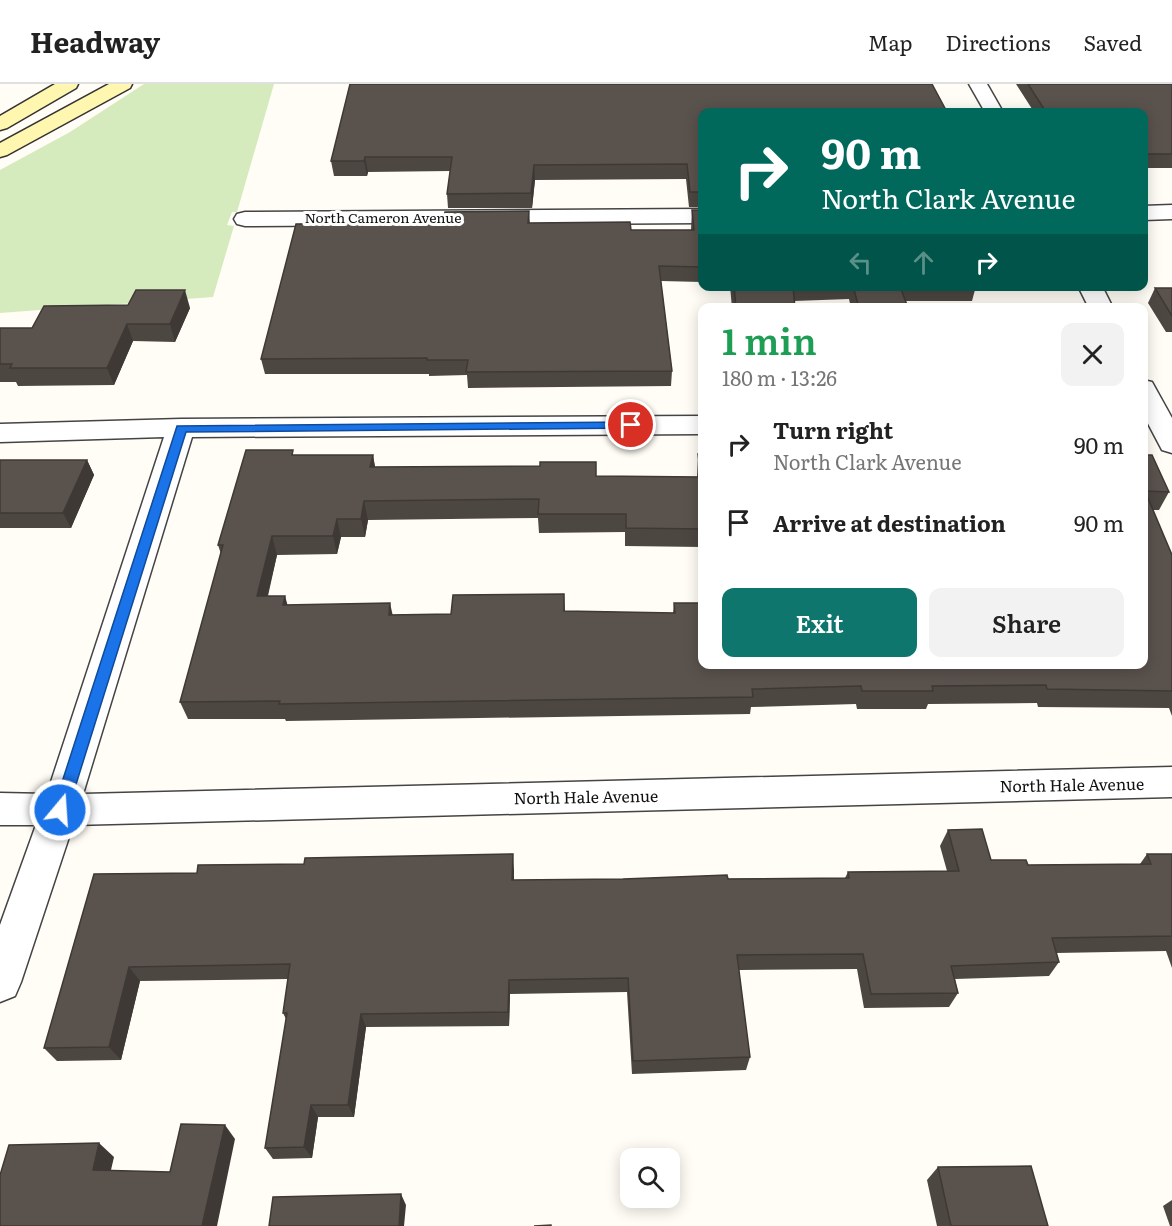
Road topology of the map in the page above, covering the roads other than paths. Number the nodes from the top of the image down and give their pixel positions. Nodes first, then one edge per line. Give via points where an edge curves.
1 (69, 84) edge
2 (123, 84) edge
3 (978, 84) edge
4 (992, 108) edge
5 (0, 124) edge
6 (0, 151) edge
7 (1172, 212) edge
8 (1148, 213) edge
9 (698, 216) edge
10 (245, 219) dead end
11 (1148, 398) edge
12 (698, 425) edge
13 (1162, 427) edge
14 (182, 428) junction
15 (0, 433) edge
16 (1172, 782) edge
17 (0, 809) edge
18 (60, 810) junction
19 (0, 982) edge

1 - 5 main road
2 - 6 main road
3 - 4 street
7 - 8 street
9 - 10 street, North Cameron Avenue
11 - 13 street
12 - 14 street
14 - 15 street
14 - 18 street
16 - 18 street, North Hale Avenue
17 - 18 street, North Hale Avenue
18 - 19 street

